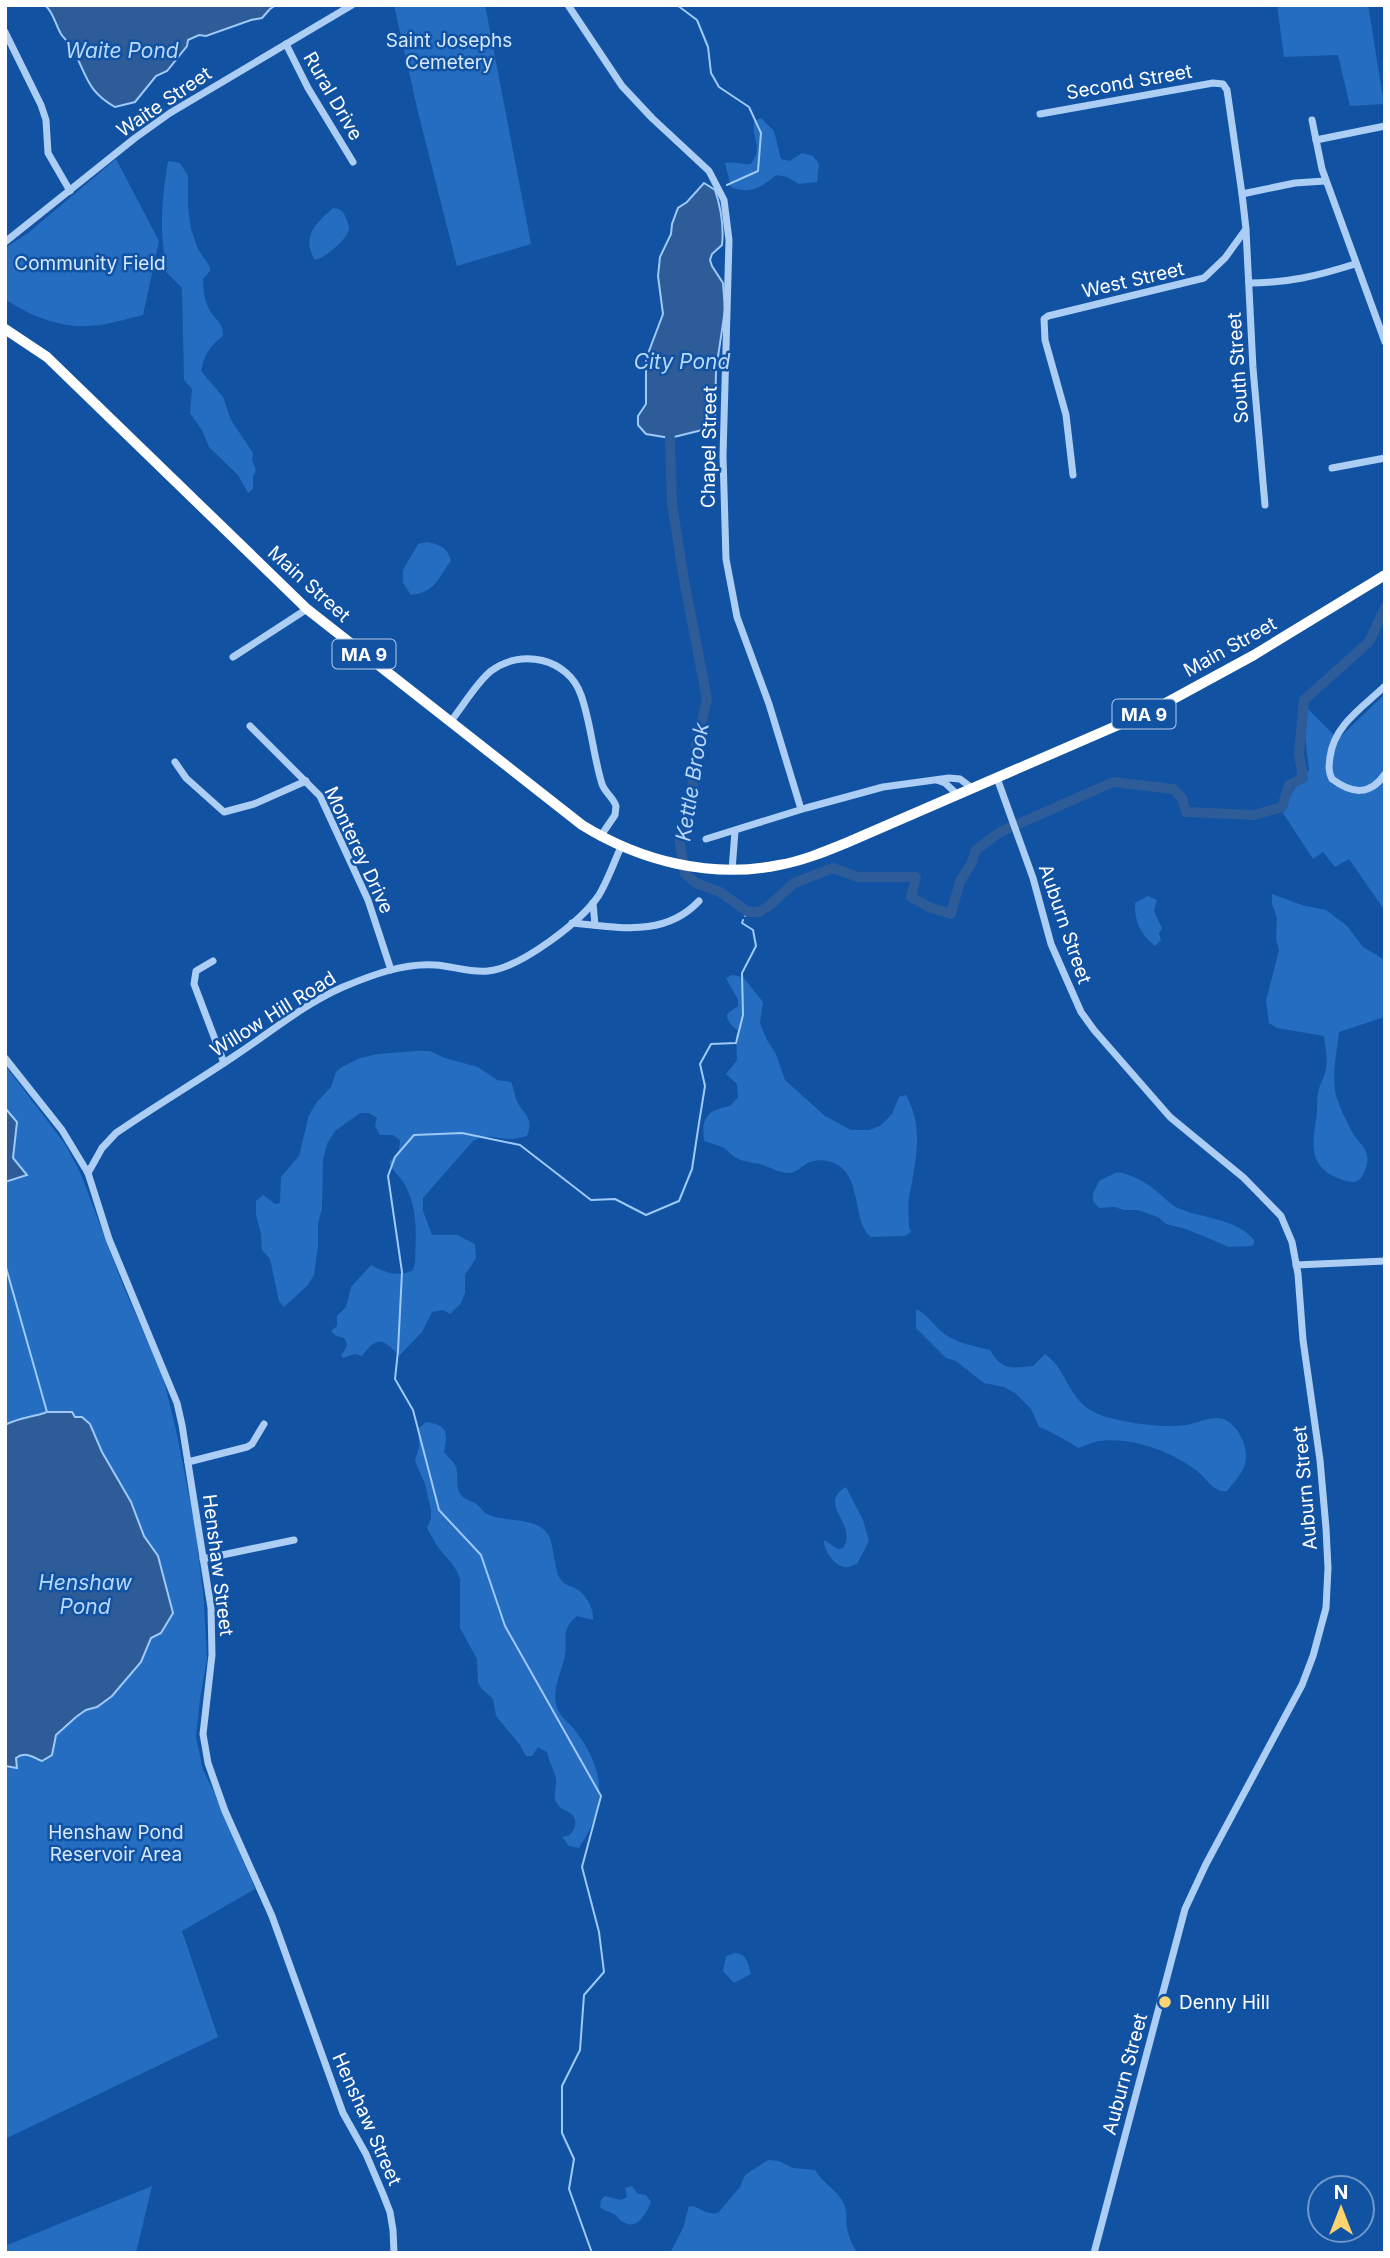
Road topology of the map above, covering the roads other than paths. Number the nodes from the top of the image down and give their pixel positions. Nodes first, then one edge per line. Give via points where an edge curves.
1 (352, 5) edge
2 (568, 5) edge
3 (5, 32) edge
4 (286, 44) junction
5 (1040, 114) dead end
6 (1312, 120) dead end
7 (1385, 126) edge
8 (1315, 140) junction
9 (353, 162) dead end
10 (1325, 181) junction
11 (70, 191) junction
12 (1242, 194) junction
13 (1246, 229) junction
14 (5, 242) edge
15 (1355, 264) junction
16 (1249, 283) junction
17 (5, 329) edge
18 (1385, 342) edge
19 (1385, 458) edge
20 (1332, 468) dead end
21 (1073, 475) dead end
22 (1265, 505) dead end
23 (1385, 575) edge
24 (307, 609) junction
25 (233, 657) dead end
26 (1385, 686) edge
27 (451, 721) junction
28 (250, 726) dead end
29 (175, 762) dead end
30 (1385, 774) edge
31 (998, 778) junction
32 (936, 780) junction
33 (306, 781) junction
34 (972, 789) junction
35 (958, 795) junction
36 (801, 809) junction
37 (735, 831) junction
38 (600, 837) junction
39 (706, 839) dead end
40 (621, 847) junction
41 (732, 870) junction
42 (699, 901) dead end
43 (593, 903) junction
44 (572, 923) junction
45 (595, 925) junction
46 (213, 961) dead end
47 (391, 970) junction
48 (5, 1058) edge
49 (224, 1063) junction
50 (89, 1173) junction
51 (1385, 1261) edge
52 (1296, 1265) junction
53 (264, 1424) dead end
54 (188, 1462) junction
55 (294, 1540) dead end
56 (203, 1559) junction
57 (394, 2253) edge
58 (1094, 2253) edge

1 - 4 street, Waite Street
2 - 36 street, Chapel Street via 622,86 709,171 724,200 729,240 723,456 726,559 737,617
3 - 11 street via 41,105 48,153
4 - 9 street, Rural Drive
4 - 11 street, Waite Street via 170,113
5 - 12 street, Second Street via 1223,84
6 - 8 street
7 - 8 street
8 - 10 street
10 - 12 street
10 - 15 street
11 - 14 street, Waite Street
12 - 13 street
13 - 16 street, South Street
13 - 21 street, West Street via 1226,258 1204,278 1044,319 1045,340 1066,415
15 - 16 street via 1303,280
15 - 18 street
16 - 22 street, South Street
17 - 24 highway, Main Street / MA 9 via 47,357
19 - 20 street
23 - 31 highway, Main Street / MA 9 via 1197,687
24 - 25 street
24 - 27 highway, Main Street / MA 9
26 - 30 street via 1337,733 1329,766 1332,779 1359,791 1370,789
27 - 38 highway, Main Street / MA 9
27 - 38 street via 490,672 505,663 531,658 559,668 580,693 603,785 617,806
28 - 33 street, Monterey Drive
29 - 33 street via 224,812
31 - 34 highway, Main Street / MA 9
31 - 52 street, Auburn Street via 1051,944 1081,1012 1170,1117 1272,1205 1292,1242
32 - 34 street via 960,779
32 - 35 street
32 - 36 street via 883,787
33 - 47 street, Monterey Drive via 320,796 357,874
34 - 35 highway, Main Street / MA 9
35 - 41 highway, Main Street / MA 9 via 808,858
36 - 37 street
37 - 39 street
37 - 41 street
38 - 40 highway, Main Street / MA 9
40 - 41 highway, Main Street / MA 9 via 684,865
40 - 43 street, Willow Hill Road
42 - 45 street via 685,915 660,925
43 - 44 street, Willow Hill Road
43 - 45 street
44 - 45 street
44 - 47 street, Willow Hill Road via 502,968 477,971 425,965
46 - 49 street via 196,971 194,984
47 - 49 street, Willow Hill Road via 332,993
48 - 50 street, Henshaw Street via 62,1130
49 - 50 street, Willow Hill Road via 116,1133
50 - 54 street, Henshaw Street via 109,1239 170,1382
51 - 52 street
52 - 58 street, Auburn Street via 1326,1528 1326,1608 1302,1685 1185,1909
53 - 54 street via 247,1447
54 - 56 street, Henshaw Street
55 - 56 street
56 - 57 street, Henshaw Street via 212,1633 204,1727 208,1763 272,1916 343,2113 380,2185 390,2212

